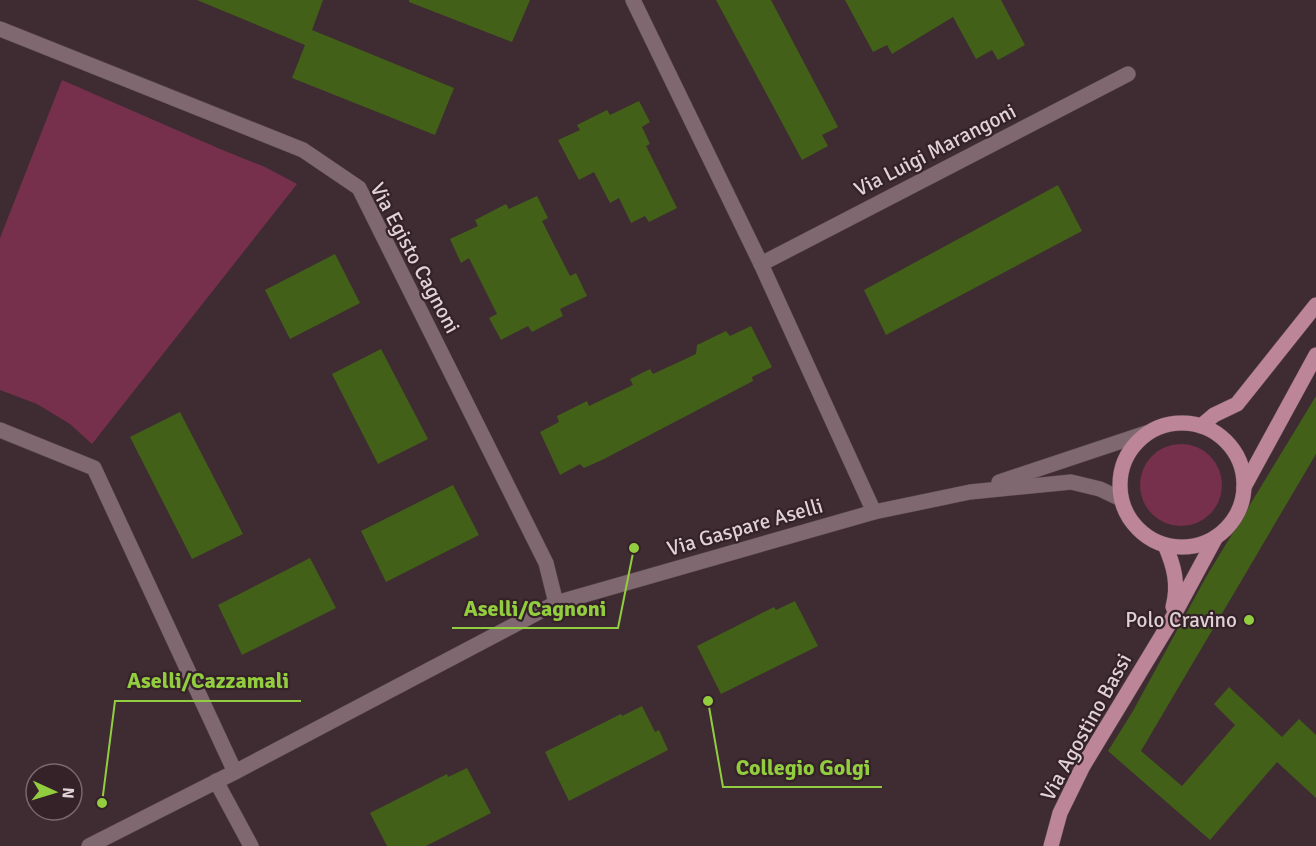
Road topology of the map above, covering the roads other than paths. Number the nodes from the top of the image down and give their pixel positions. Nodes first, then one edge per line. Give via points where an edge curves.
1 (633, 0) edge
2 (0, 29) edge
3 (1128, 74) dead end
4 (761, 264) junction
5 (1316, 305) edge
6 (1316, 355) edge
7 (1202, 426) junction
8 (0, 430) edge
9 (1149, 432) junction
10 (1244, 487) junction
11 (970, 492) junction
12 (1121, 499) junction
13 (874, 512) junction
14 (1216, 537) junction
15 (1165, 545) junction
16 (556, 603) junction
17 (1168, 624) junction
18 (235, 772) junction
19 (216, 781) junction
20 (88, 846) edge
21 (251, 846) edge
22 (1051, 846) edge

1 - 4 street
2 - 16 street, Via Egisto Cagnoni via 303,150 359,188 546,563
3 - 4 street, Via Luigi Marangoni
4 - 13 street
5 - 7 main road via 1237,404
6 - 10 main road
7 - 9 main road via 1165,425
7 - 10 main road via 1233,449 1242,467
8 - 18 street via 94,468
9 - 11 street, Via Gaspare Aselli
9 - 12 main road via 1131,450 1121,473
10 - 14 main road via 1231,524
11 - 12 street, Via Gaspare Aselli via 1071,482
11 - 13 street, Via Gaspare Aselli
12 - 15 main road via 1130,519 1145,535
13 - 16 street, Via Gaspare Aselli
14 - 15 main road via 1193,544
14 - 17 main road, Via Agostino Bassi
15 - 17 main road via 1177,579
16 - 18 street, Via Gaspare Aselli
17 - 22 main road, Via Agostino Bassi via 1083,766 1060,813
18 - 19 street, Via Gaspare Aselli
19 - 20 street, Via Gaspare Aselli
19 - 21 street

